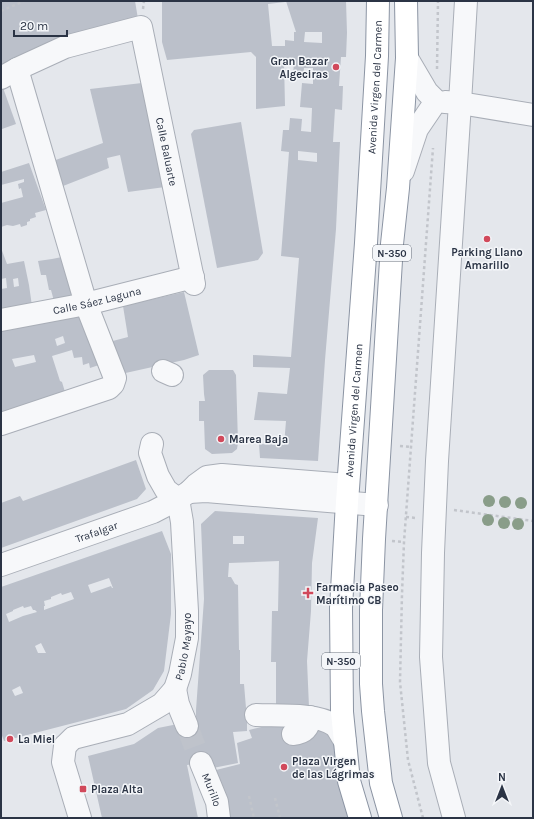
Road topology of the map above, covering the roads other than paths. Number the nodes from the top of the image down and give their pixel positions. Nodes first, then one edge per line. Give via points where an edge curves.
1 (378, 1) edge
2 (406, 1) edge
3 (466, 1) edge
4 (407, 58) junction
5 (9, 74) edge
6 (436, 101) junction
7 (460, 103) junction
8 (533, 115) edge
9 (398, 188) junction
10 (193, 280) joint
11 (86, 304) junction
12 (1, 320) edge
13 (1, 424) edge
14 (145, 447) dead end
15 (348, 493) junction
16 (184, 496) junction
17 (377, 505) junction
18 (1, 565) edge
19 (342, 683) junction
20 (175, 689) junction
21 (256, 715) dead end
22 (310, 717) junction
23 (187, 726) tunnel mouth
24 (293, 734) dead end
25 (345, 741) junction
26 (201, 763) tunnel mouth
27 (80, 818) edge
28 (219, 818) edge
29 (360, 818) edge
30 (391, 818) edge
31 (454, 818) edge

1 - 15 highway, Avenida Virgen del Carmen / N-350 via 366,243
2 - 4 highway, N-350
3 - 7 street
4 - 6 street via 426,92
4 - 9 highway, N-350
5 - 10 street, Calle Baluarte via 66,47 141,27
5 - 11 street via 44,158
6 - 7 street
6 - 9 street via 417,129
7 - 8 street
7 - 31 street via 437,461 432,658 439,763
9 - 17 highway, N-350 via 392,244
10 - 11 street, Calle Sáez Laguna
11 - 12 street, Calle Sáez Laguna
11 - 13 street via 115,378 114,388
14 - 16 street via 166,490
15 - 16 street, Trafalgar via 222,475 207,477
15 - 17 street, Trafalgar
15 - 19 highway, Avenida Virgen del Carmen / N-350 via 341,608
16 - 18 street, Trafalgar via 153,512
16 - 20 street, Pablo Mayayo via 182,522 187,638
17 - 30 highway, N-350 via 371,610 371,684 381,783
19 - 22 street via 331,704
19 - 25 highway, Avenida Virgen del Carmen / N-350
20 - 23 street
20 - 27 street, Pablo Mayayo via 162,704 128,724 73,738 57,747
21 - 22 street
22 - 24 street via 310,723 304,731
22 - 25 street via 335,726
25 - 29 highway, Avenida Virgen del Carmen / N-350 via 349,781
26 - 28 street, Murillo via 216,802

